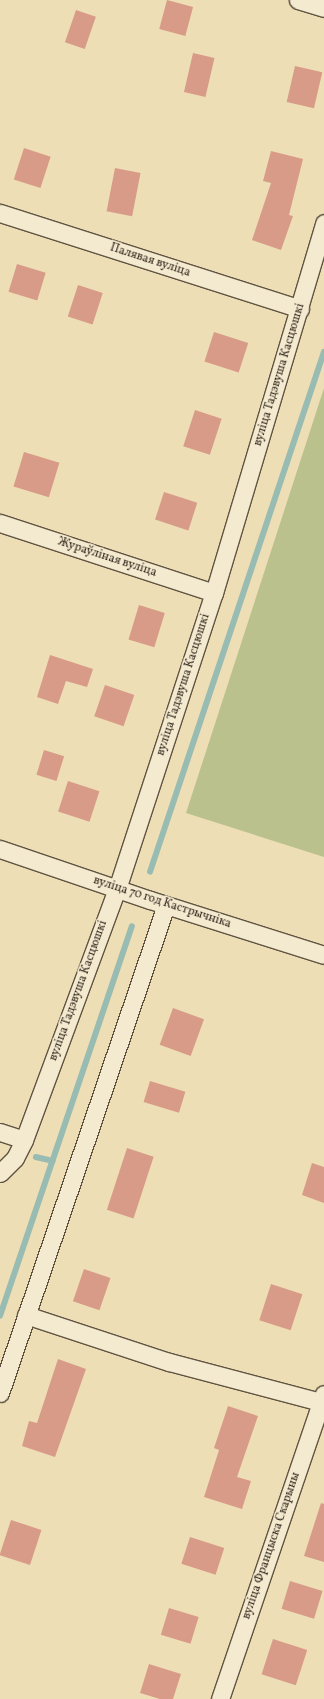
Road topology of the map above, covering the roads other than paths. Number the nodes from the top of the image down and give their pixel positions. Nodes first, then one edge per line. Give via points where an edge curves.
1 (298, 0) edge
2 (324, 8) edge
3 (0, 213) edge
4 (324, 223) edge
5 (300, 309) junction
6 (0, 523) edge
7 (214, 593) junction
8 (0, 849) edge
9 (117, 889) junction
10 (166, 905) junction
11 (324, 955) edge
12 (0, 1132) edge
13 (24, 1140) junction
14 (0, 1174) edge
15 (26, 1315) junction
16 (0, 1393) edge
17 (323, 1400) edge
18 (220, 1699) edge

1 - 2 street
3 - 5 street, Палявая вуліца
4 - 5 street, вуліца Тадэвуша Касцюшкі
5 - 7 street, вуліца Тадэвуша Касцюшкі
6 - 7 street, Жураўліная вуліца
7 - 9 street, вуліца Тадэвуша Касцюшкі
8 - 9 street, вуліца 70 год Кастрычніка
9 - 10 street, вуліца 70 год Кастрычніка
9 - 13 street, вуліца Тадэвуша Касцюшкі
10 - 11 street, вуліца 70 год Кастрычніка
10 - 15 street
12 - 13 street
13 - 14 street, вуліца Тадэвуша Касцюшкі via 10,1165
15 - 16 street
15 - 17 street via 169,1362
17 - 18 street, вуліца Францыска Скарыны

